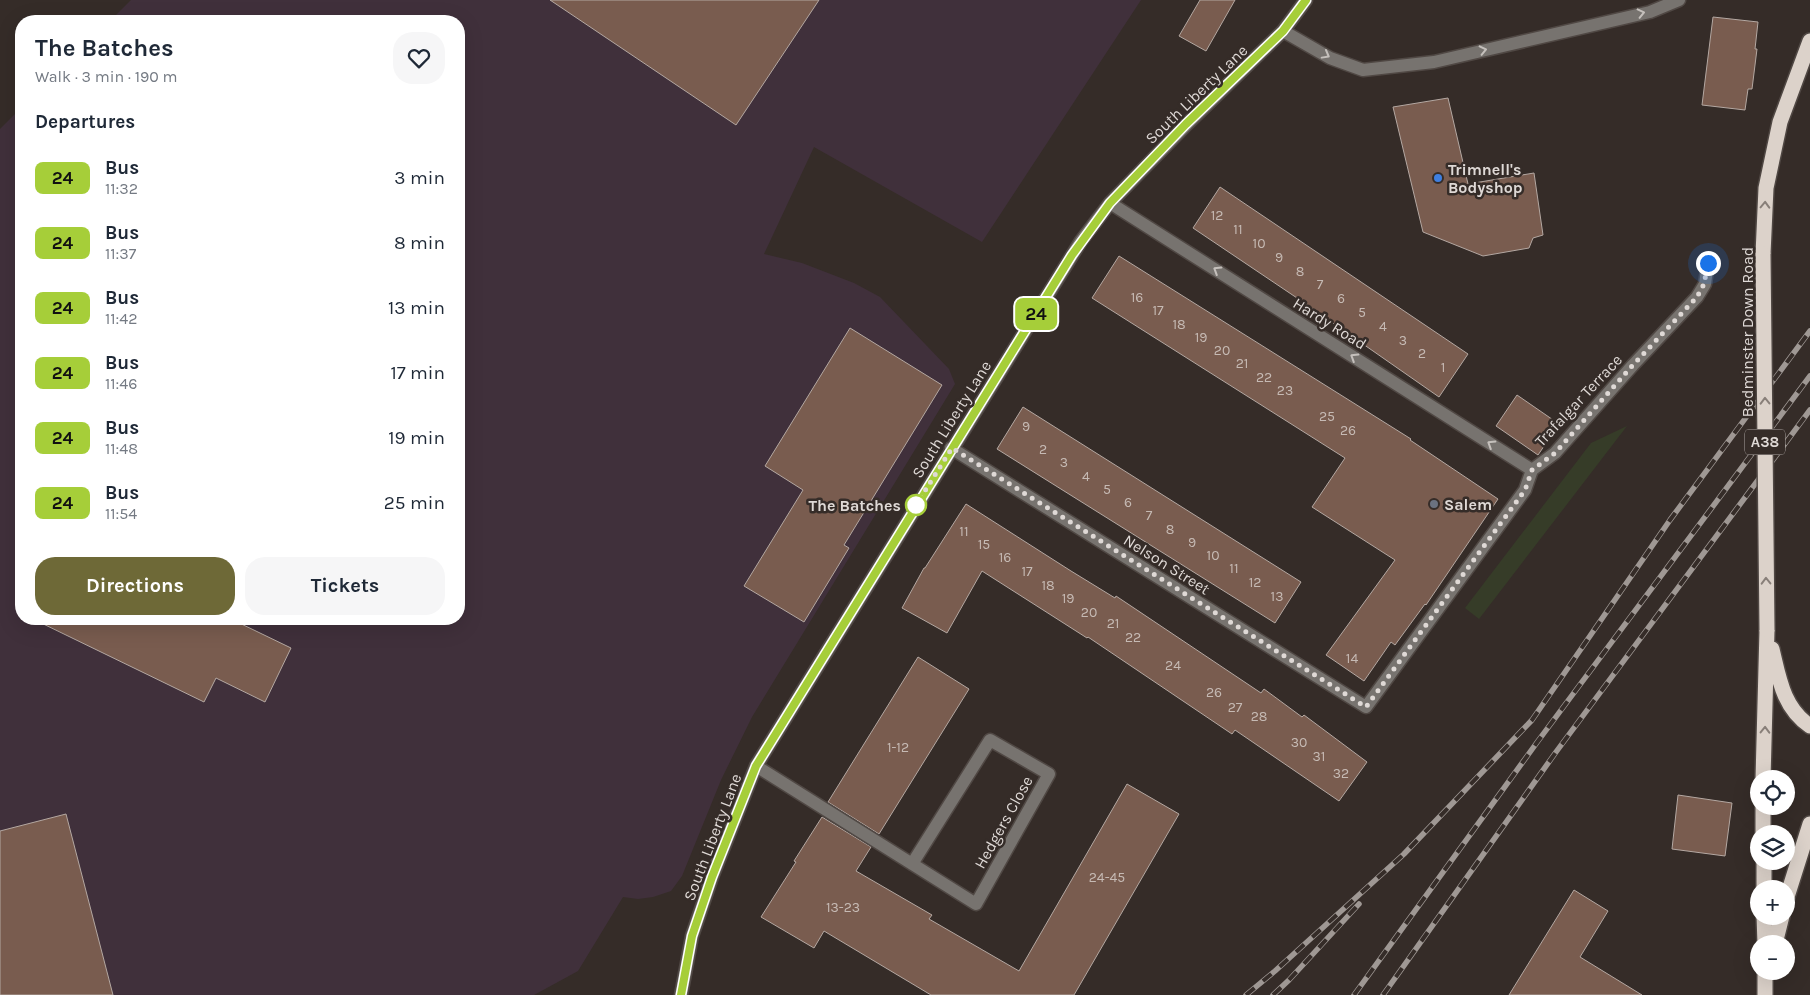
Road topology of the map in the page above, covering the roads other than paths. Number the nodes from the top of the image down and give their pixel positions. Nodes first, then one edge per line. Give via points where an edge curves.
1 (1306, 0) edge
2 (1679, 0) edge
3 (1283, 31) junction
4 (1810, 41) edge
5 (1110, 203) junction
6 (1708, 263) dead end
7 (952, 448) junction
8 (1532, 470) junction
9 (1767, 630) junction
10 (1366, 707) joint
11 (1810, 726) edge
12 (756, 766) junction
13 (1763, 770) edge
14 (1810, 824) edge
15 (912, 864) junction
16 (1792, 880) edge
17 (681, 995) edge

1 - 3 street, South Liberty Lane
3 -> 2 street via 1330,58 1363,70 1434,62 1650,12
3 - 5 street, South Liberty Lane
9 -> 4 highway, Bedminster Down Road / A38, bridge via 1763,254 1766,188 1778,131
5 - 7 street, South Liberty Lane via 1081,241
8 -> 5 street, Hardy Road
6 - 8 street, Trafalgar Terrace via 1704,284 1697,297 1555,453
7 - 10 street, Nelson Street
7 - 12 street, South Liberty Lane
8 - 10 street, Trafalgar Terrace via 1525,490
9 - 11 highway, A38 via 1782,691 1789,706
13 -> 9 highway, Bedminster Down Road / A38
12 - 15 street, Hedgers Close
12 - 17 street, South Liberty Lane via 692,936
14 - 16 highway
15 - 15 street, Hedgers Close via 976,904 1049,774 990,740

